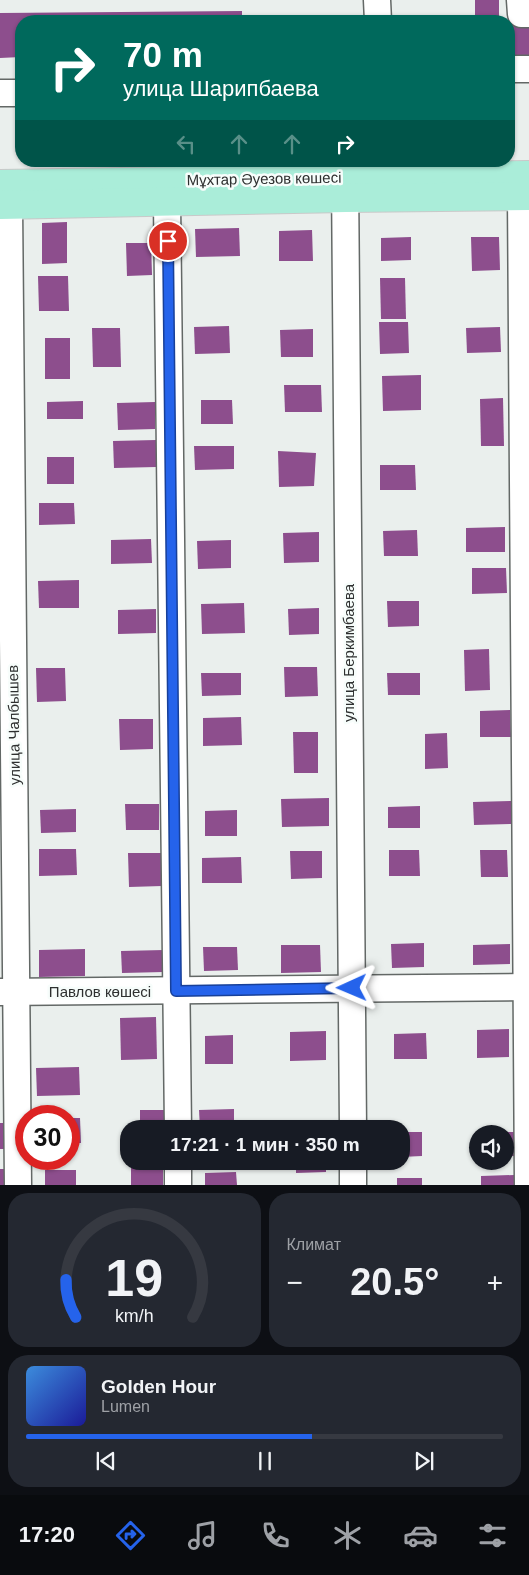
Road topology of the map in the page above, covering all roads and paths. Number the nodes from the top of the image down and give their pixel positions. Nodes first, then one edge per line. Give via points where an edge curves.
1 (377, 0) edge
2 (520, 0) edge
3 (529, 14) edge
4 (378, 15) edge
5 (515, 69) edge
6 (529, 69) edge
7 (0, 93) edge
8 (15, 93) edge
9 (310, 167) edge
10 (476, 167) edge
11 (493, 176) junction
12 (276, 179) junction
13 (382, 179) edge
14 (345, 188) junction
15 (526, 189) edge
16 (3, 198) edge
17 (167, 202) junction
18 (527, 987) edge
19 (352, 988) junction
20 (176, 991) junction
21 (8, 992) edge
22 (178, 1120) edge
23 (353, 1120) edge
24 (178, 1170) edge
25 (353, 1170) edge
26 (18, 1185) edge
27 (178, 1185) edge
28 (353, 1185) edge
29 (528, 1185) edge

1 - 4 street
2 - 3 street via 521,14
5 - 6 street
7 - 8 street
9 - 12 main road
10 - 11 main road
11 - 13 main road, Мұхтар Әуезов көшесі
11 - 15 main road, Мұхтар Әуезов көшесі
12 - 14 main road, Мұхтар Әуезов көшесі
12 - 16 main road, Мұхтар Әуезов көшесі
13 - 14 main road, Мұхтар Әуезов көшесі
13 - 15 main road, Мұхтар Әуезов көшесі
14 - 17 main road, Мұхтар Әуезов көшесі
14 - 19 street, улица Беркимбаева
15 - 18 street
16 - 17 main road, Мұхтар Әуезов көшесі
16 - 21 street, улица Чалбышев
17 - 20 street
18 - 19 street, Павлов көшесі
18 - 29 street
19 - 20 street, Павлов көшесі
19 - 23 street, улица Беркимбаева
20 - 21 street, Павлов көшесі
20 - 22 street
21 - 26 street, улица Чалбышев
24 - 27 street
25 - 28 street

